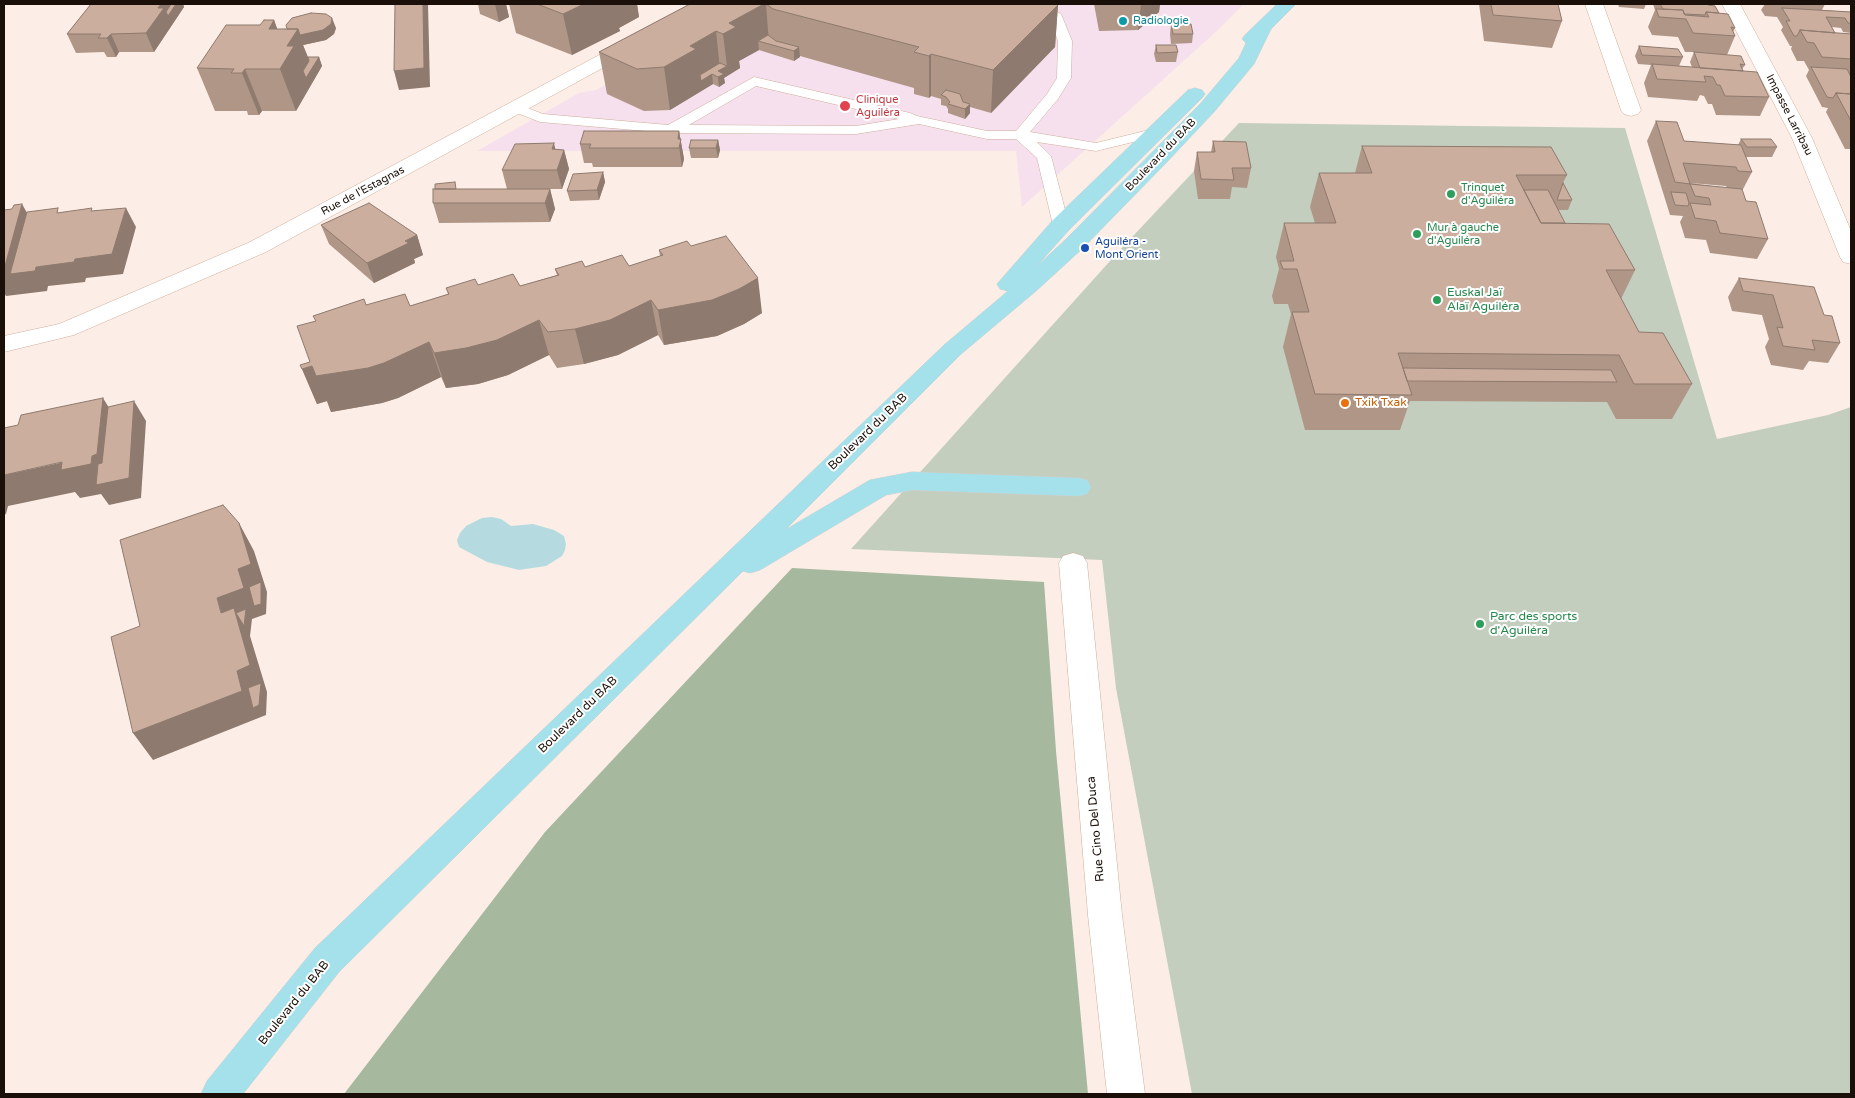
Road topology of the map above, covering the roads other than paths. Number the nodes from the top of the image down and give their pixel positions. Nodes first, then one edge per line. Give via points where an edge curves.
1 (1019, 4) edge
2 (1287, 4) edge
3 (1594, 4) edge
4 (1731, 4) edge
5 (1058, 10) edge
6 (1264, 26) junction
7 (654, 33) edge
8 (517, 108) junction
9 (1630, 110) dead end
10 (919, 120) junction
11 (670, 129) junction
12 (1157, 132) junction
13 (1020, 135) junction
14 (1061, 225) junction
15 (1851, 257) edge
16 (4, 344) edge
17 (952, 350) junction
18 (1078, 487) dead end
19 (1073, 563) dead end
20 (677, 619) junction
21 (220, 1094) edge
22 (1126, 1094) edge

1 - 5 lane
2 - 6 main road, Boulevard du BAB
3 - 9 street
4 - 15 street, Impasse Larribau via 1802,138
5 - 13 lane via 1065,42 1064,78
6 - 12 main road, Boulevard du BAB
6 - 17 main road, Boulevard du BAB via 1246,60 1207,108 1158,159 1074,244
7 - 8 street, Rue de l'Estagnas
8 - 11 lane via 540,118
8 - 16 street, Rue de l'Estagnas via 258,247 66,330
10 - 11 lane via 856,130
10 - 11 lane via 754,81
10 - 13 lane via 987,135
12 - 13 lane via 1096,147
12 - 14 main road, Boulevard du BAB
13 - 14 lane via 1044,156
14 - 17 main road, Boulevard du BAB
17 - 20 main road, Boulevard du BAB
18 - 20 main road via 912,481 879,487 752,562
19 - 22 street, Rue Cino Del Duca via 1104,906
20 - 21 main road, Boulevard du BAB via 327,960

